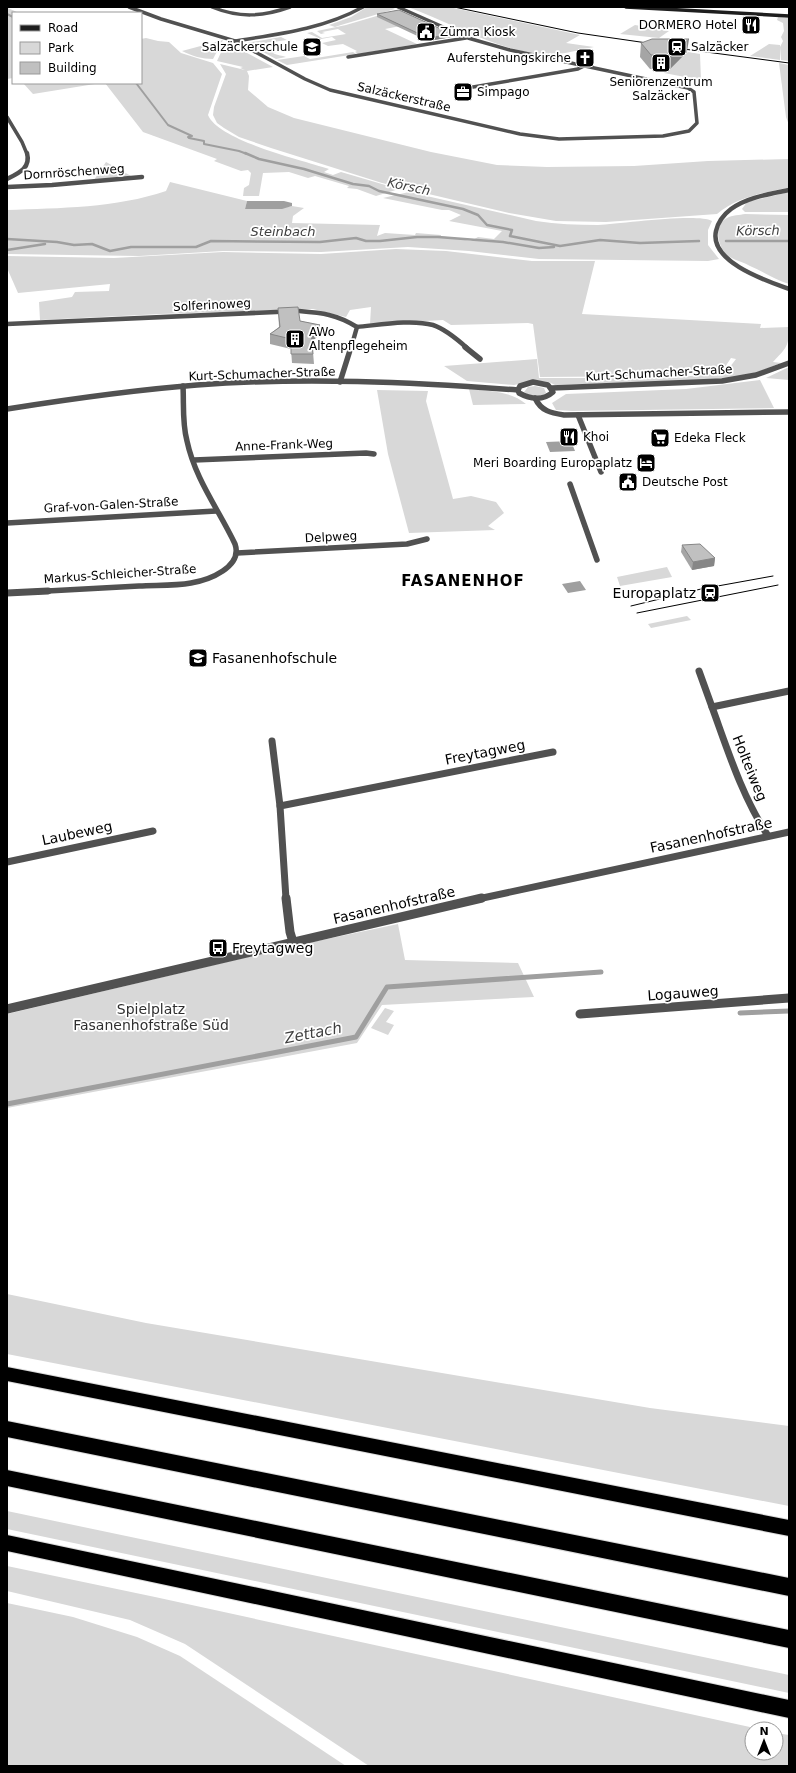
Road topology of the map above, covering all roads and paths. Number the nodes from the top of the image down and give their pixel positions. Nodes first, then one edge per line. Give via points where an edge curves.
1 (129, 7) edge
2 (212, 7) edge
3 (290, 7) edge
4 (363, 7) edge
5 (398, 7) edge
6 (626, 7) edge
7 (658, 7) edge
8 (652, 8) edge
9 (141, 12) edge
10 (142, 12) edge
11 (773, 15) junction
12 (789, 16) edge
13 (468, 38) junction
14 (235, 41) junction
15 (348, 57) dead end
16 (584, 66) junction
17 (473, 87) dead end
18 (7, 117) edge
19 (9, 125) edge
20 (142, 177) dead end
21 (7, 179) edge
22 (7, 187) edge
23 (789, 190) edge
24 (789, 289) edge
25 (7, 324) edge
26 (357, 327) junction
27 (480, 359) dead end
28 (789, 363) edge
29 (340, 382) junction
30 (183, 386) junction
31 (552, 388) junction
32 (518, 390) junction
33 (535, 398) junction
34 (7, 409) edge
35 (789, 412) edge
36 (578, 415) junction
37 (374, 454) dead end
38 (194, 460) junction
39 (601, 472) dead end
40 (570, 484) dead end
41 (216, 510) junction
42 (7, 523) edge
43 (427, 539) dead end
44 (237, 553) junction
45 (597, 560) dead end
46 (7, 593) edge
47 (699, 671) dead end
48 (789, 691) edge
49 (712, 707) junction
50 (272, 742) dead end
51 (553, 752) dead end
52 (280, 806) junction
53 (153, 831) dead end
54 (789, 832) edge
55 (768, 836) junction
56 (7, 862) edge
57 (293, 942) junction
58 (789, 998) edge
59 (7, 1009) edge
60 (580, 1014) dead end
61 (7, 1374) edge
62 (7, 1429) edge
63 (7, 1478) edge
64 (789, 1528) edge
65 (7, 1543) edge
66 (789, 1587) edge
67 (789, 1639) edge
68 (789, 1709) edge

1 - 9 street, Salzäckerstraße
2 - 3 street via 246,17 256,17
4 - 14 street via 326,25
5 - 13 street
6 - 8 main road
7 - 11 main road
8 - 11 main road
10 - 14 street, Salzäckerstraße
11 - 12 main road
13 - 15 street
13 - 16 street
14 - 16 street, Salzäckerstraße via 305,79 335,91 520,134 577,139 664,136 689,131 697,123 692,90
16 - 17 street
18 - 19 street
19 - 21 street via 25,147 28,162 19,173
20 - 22 street, Dornröschenweg
23 - 24 street via 760,196 729,210 719,219 714,237 721,253 731,262 764,281
25 - 26 street, Solferinoweg via 298,311 329,314
26 - 27 street via 432,325 444,331
26 - 29 street
28 - 31 street, Kurt-Schumacher-Straße via 759,375 733,380
29 - 30 street, Kurt-Schumacher-Straße
29 - 32 street, Kurt-Schumacher-Straße via 461,384
30 - 34 street, Kurt-Schumacher-Straße via 102,394
30 - 38 street via 184,427
31 - 32 street via 533,382 520,386
31 - 33 street via 553,392 550,395
32 - 33 street via 523,395
33 - 36 street via 542,410 552,414
35 - 36 street
36 - 39 street
37 - 38 street, Anne-Frank-Weg
38 - 41 street
40 - 45 street
41 - 42 street, Graf-von-Galen-Straße
41 - 44 street
43 - 44 street, Delpweg via 407,544
44 - 46 street, Markus-Schleicher-Straße via 232,563 223,571 191,583
47 - 49 street, Holteiweg
48 - 49 street
49 - 55 street, Holteiweg via 738,778 759,825
50 - 52 street
51 - 52 street, Freytagweg
52 - 57 street via 284,877
53 - 56 street, Laubeweg
54 - 55 street, Fasanenhofstraße
55 - 57 street, Fasanenhofstraße
57 - 59 street, Fasanenhofstraße
58 - 60 street, Logauweg
61 - 64 highway
62 - 66 highway
63 - 67 highway
65 - 68 highway

